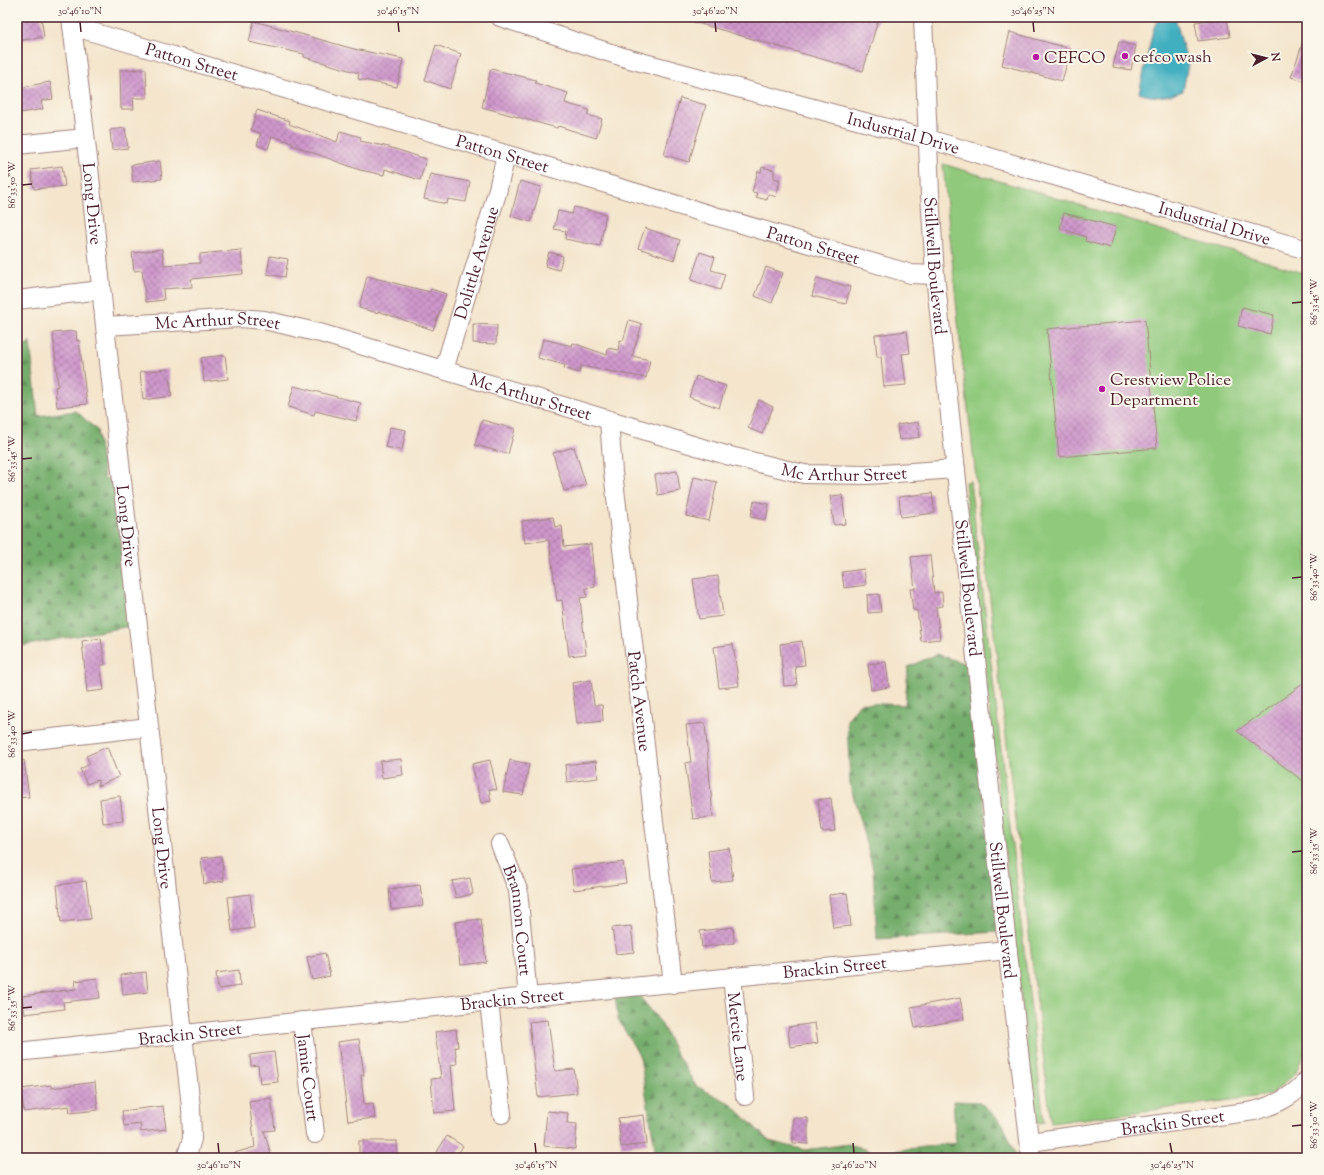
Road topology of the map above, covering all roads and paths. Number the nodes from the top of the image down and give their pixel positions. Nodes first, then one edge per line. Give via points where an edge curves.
1 (500, 17) edge
2 (923, 17) edge
3 (71, 22) edge
4 (85, 138) junction
5 (928, 139) junction
6 (17, 145) edge
7 (506, 155) junction
8 (1307, 250) edge
9 (935, 275) junction
10 (102, 290) junction
11 (17, 300) edge
12 (105, 326) junction
13 (444, 370) junction
14 (609, 420) junction
15 (956, 469) junction
16 (149, 727) junction
17 (17, 742) edge
18 (500, 844) dead end
19 (1008, 950) junction
20 (732, 978) junction
21 (673, 984) junction
22 (528, 998) junction
23 (489, 1002) junction
24 (302, 1022) junction
25 (182, 1034) junction
26 (17, 1052) edge
27 (1307, 1080) edge
28 (744, 1096) dead end
29 (502, 1114) dead end
30 (315, 1134) dead end
31 (1030, 1150) edge
32 (186, 1158) edge

1 - 5 street, Industrial Drive via 626,58
2 - 5 street, Stillwell Boulevard
3 - 4 street, Long Drive
3 - 7 street, Patton Street
4 - 6 street
4 - 10 street, Long Drive
5 - 8 street, Industrial Drive
5 - 9 street, Stillwell Boulevard
7 - 9 street, Patton Street via 911,274
7 - 13 street, Dolittle Avenue
9 - 15 street, Stillwell Boulevard
10 - 11 street
10 - 12 street, Long Drive
12 - 13 street, Mc Arthur Street via 225,318 264,320 320,333
12 - 16 street, Long Drive
13 - 14 street, Mc Arthur Street
14 - 15 street, Mc Arthur Street via 726,455 804,474 846,476
14 - 21 street, Patch Avenue
15 - 19 street, Stillwell Boulevard
16 - 17 street
16 - 25 street, Long Drive
18 - 22 street, Brannon Court via 518,890
19 - 20 street, Brackin Street
19 - 31 street, Stillwell Boulevard
20 - 21 street, Brackin Street
20 - 28 street, Mercie Lane
21 - 22 street, Brackin Street
22 - 23 street, Brackin Street
23 - 24 street, Brackin Street
23 - 29 street
24 - 25 street, Brackin Street
24 - 30 street, Jamie Court
25 - 26 street, Brackin Street
25 - 32 street, Long Drive via 192,1124 192,1139
27 - 31 street, Brackin Street via 1300,1088 1274,1105 1254,1111

